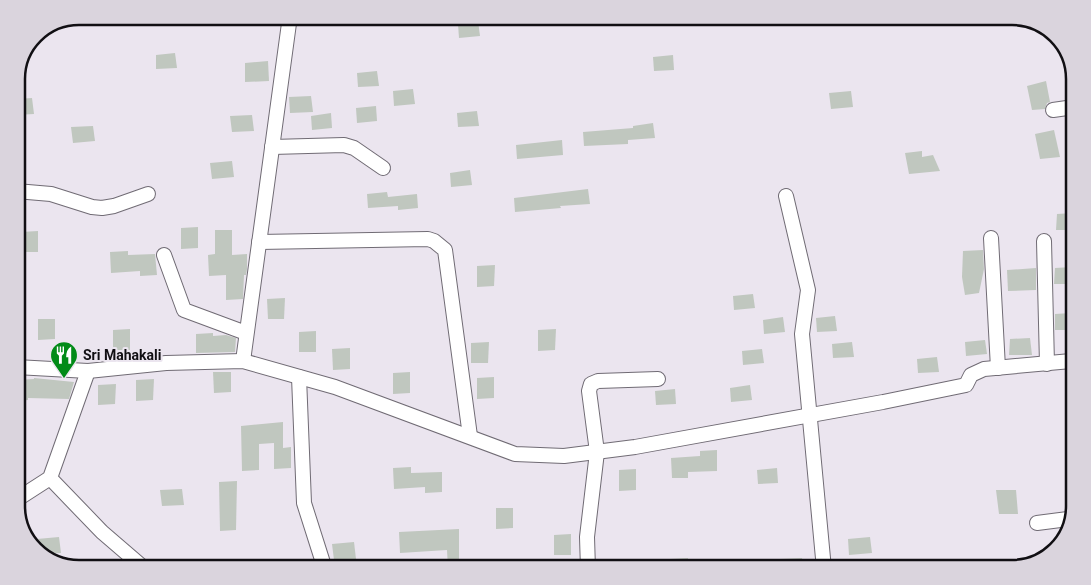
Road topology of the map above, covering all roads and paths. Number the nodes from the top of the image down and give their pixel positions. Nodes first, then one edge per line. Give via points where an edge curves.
1 (289, 25) edge
2 (1066, 108) edge
3 (1053, 110) dead end
4 (272, 147) junction
5 (382, 168) dead end
6 (25, 192) edge
7 (148, 194) dead end
8 (786, 196) dead end
9 (991, 238) dead end
10 (1044, 241) dead end
11 (259, 242) junction
12 (164, 255) dead end
13 (246, 333) junction
14 (243, 361) junction
15 (1066, 362) edge
16 (1047, 364) junction
17 (25, 368) edge
18 (998, 368) junction
19 (88, 371) junction
20 (299, 377) junction
21 (658, 379) dead end
22 (808, 415) junction
23 (470, 436) junction
24 (597, 452) junction
25 (50, 478) junction
26 (25, 494) edge
27 (1064, 519) edge
28 (1037, 523) dead end
29 (135, 560) edge
30 (322, 560) edge
31 (588, 560) edge
32 (823, 560) edge

1 - 4 street
2 - 3 street
4 - 5 street via 344,144
4 - 11 street
6 - 7 street via 51,194 102,208
8 - 22 street via 808,290 802,334
9 - 18 street
10 - 16 street
11 - 13 street
11 - 23 street via 428,239 441,245 445,250
12 - 13 street via 184,310
13 - 14 street
14 - 19 street via 166,363
14 - 20 street
15 - 16 street
16 - 18 street
17 - 19 street
18 - 22 street via 984,369 971,375 966,385
19 - 25 street
20 - 23 street
20 - 30 street via 304,503
21 - 24 street via 591,384 589,391
22 - 24 street
22 - 32 street
23 - 24 street via 515,454 564,456
24 - 31 street
25 - 26 street
25 - 29 street via 102,532
27 - 28 street

